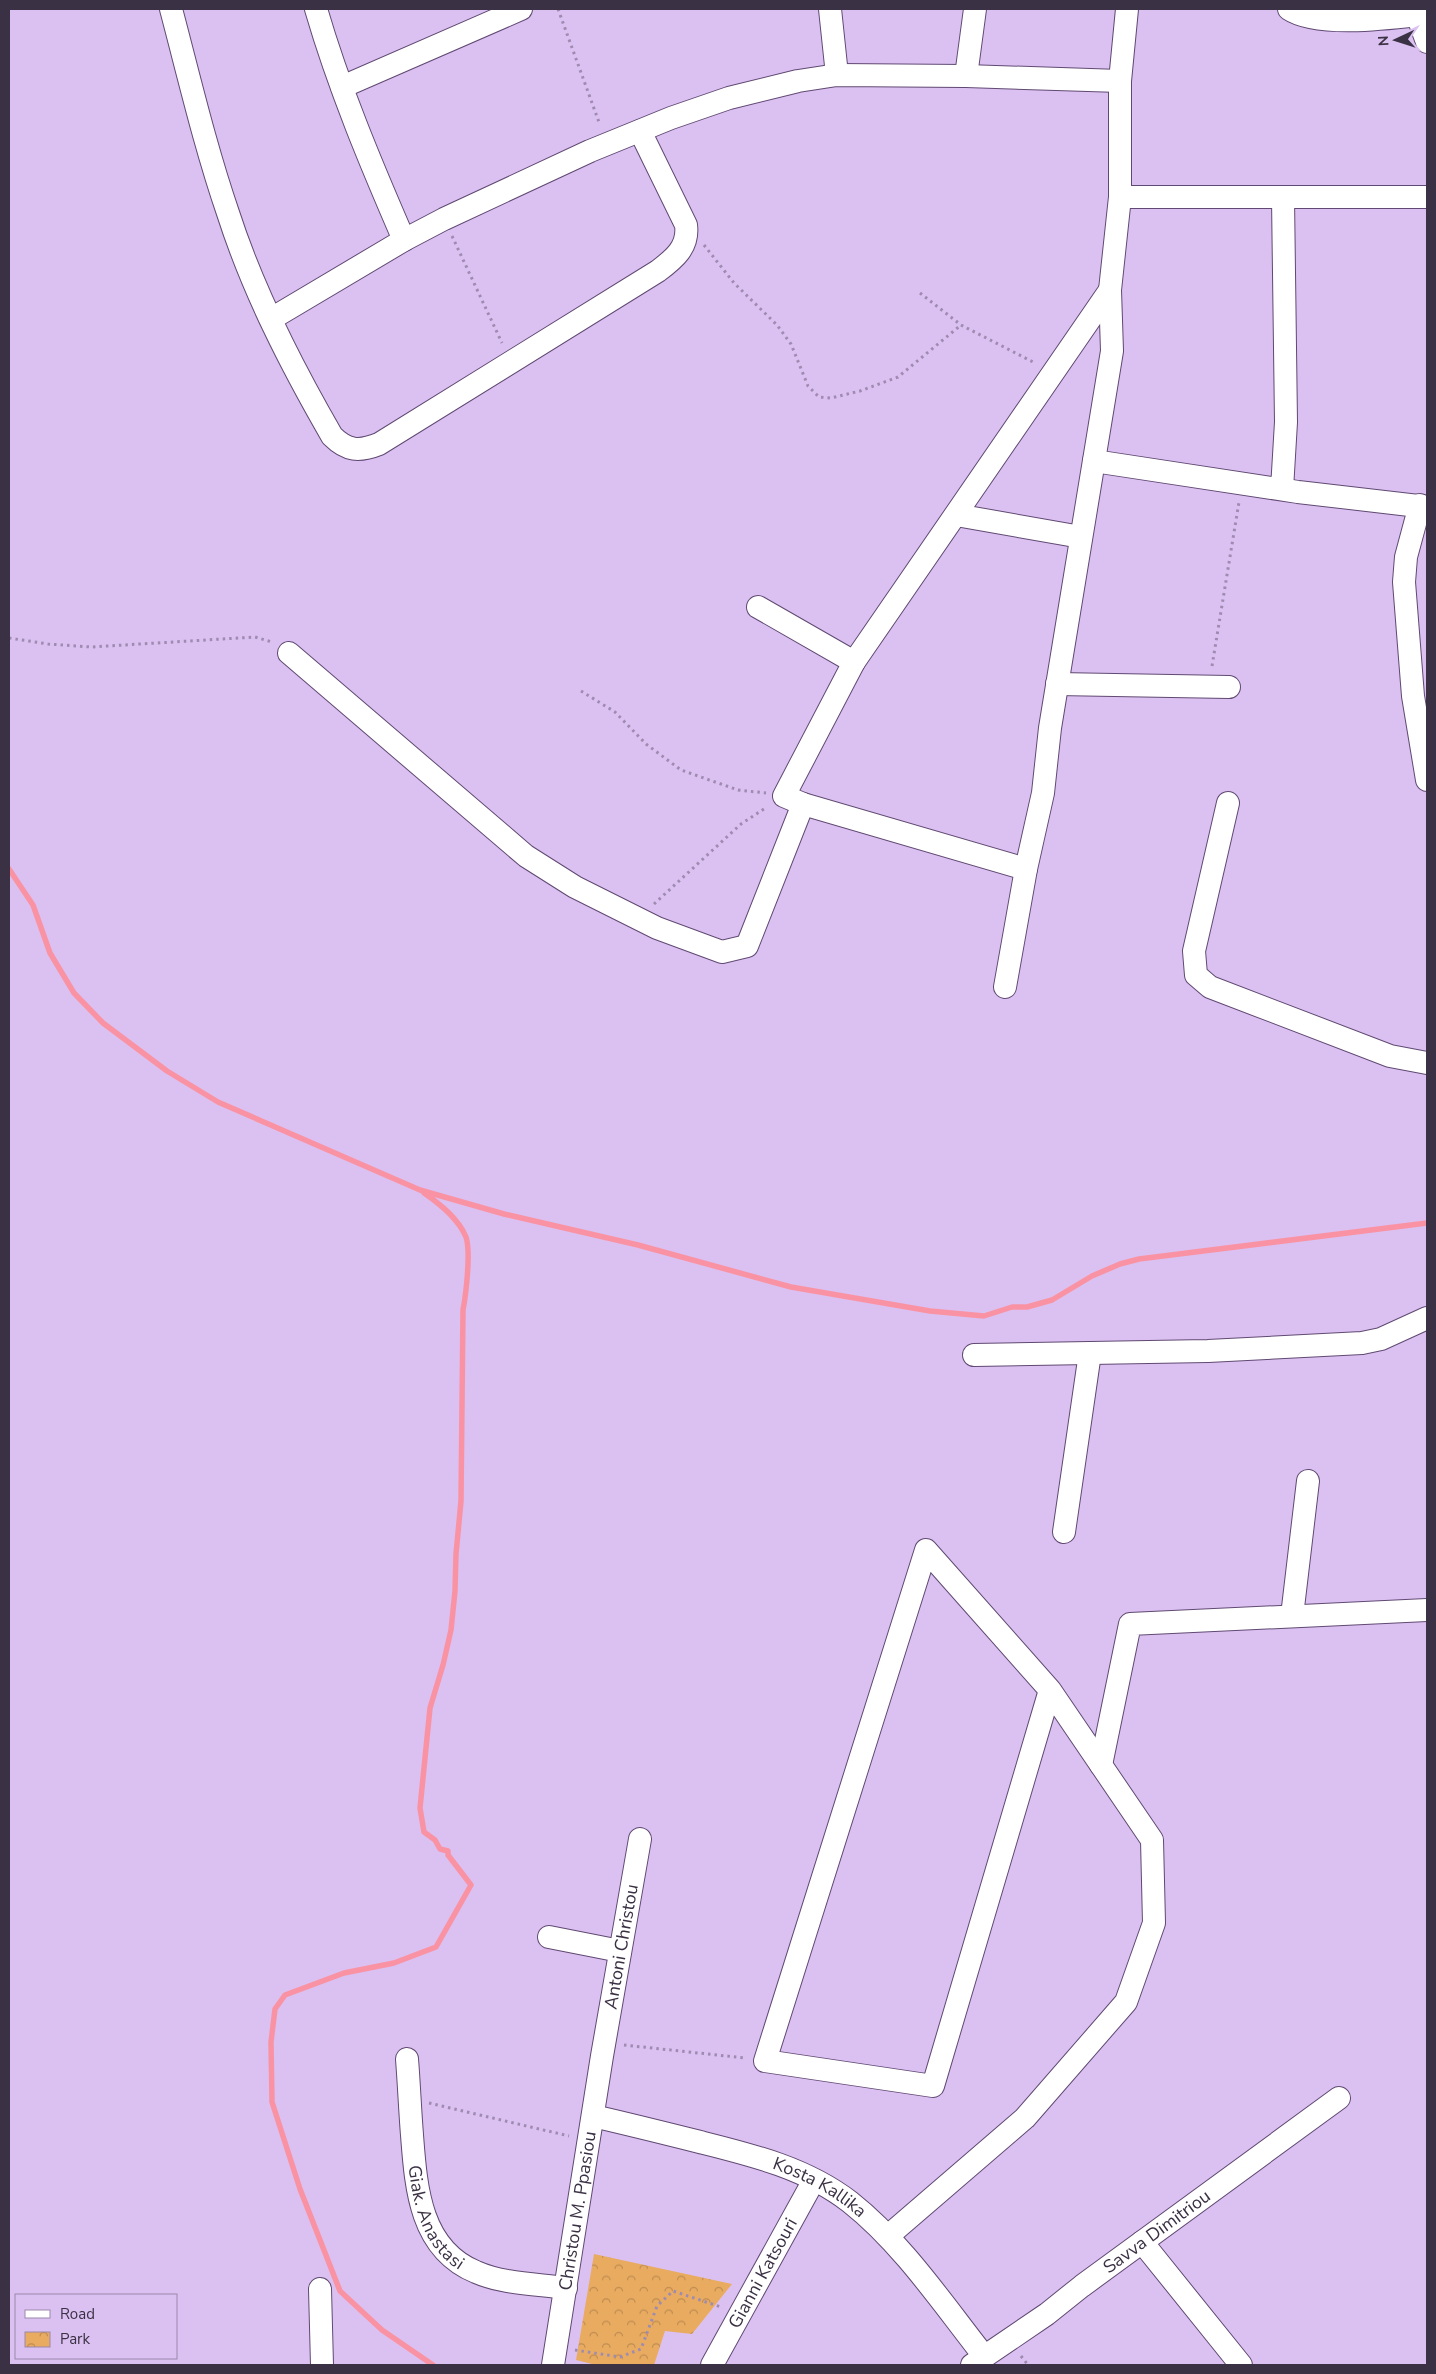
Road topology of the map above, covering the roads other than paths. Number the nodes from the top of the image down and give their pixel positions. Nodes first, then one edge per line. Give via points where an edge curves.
1 (171, 9) edge
2 (316, 9) edge
3 (521, 9) edge
4 (830, 9) edge
5 (975, 9) edge
6 (1127, 9) edge
7 (1289, 9) edge
8 (1416, 12) edge
9 (1427, 42) edge
10 (837, 75) junction
11 (966, 76) junction
12 (1120, 81) junction
13 (342, 87) junction
14 (640, 131) junction
15 (1120, 197) junction
16 (1427, 197) edge
17 (1283, 198) junction
18 (404, 240) junction
19 (1110, 290) junction
20 (271, 319) junction
21 (1094, 461) junction
22 (1282, 490) junction
23 (1424, 506) edge
24 (956, 515) junction
25 (1082, 537) junction
26 (758, 607) dead end
27 (289, 653) road end
28 (854, 662) junction
29 (1057, 684) junction
30 (1219, 687) road end
31 (1427, 780) edge
32 (793, 800) junction
33 (1228, 803) dead end
34 (1026, 869) junction
35 (1005, 987) dead end
36 (1427, 1063) edge
37 (1427, 1318) edge
38 (1090, 1353) junction
39 (974, 1355) dead end
40 (1308, 1481) dead end
41 (1064, 1532) dead end
42 (1427, 1610) edge
43 (1292, 1616) junction
44 (1050, 1690) junction
45 (1101, 1765) junction
46 (640, 1839) dead end
47 (549, 1937) dead end
48 (620, 1951) junction
49 (604, 2049) joint
50 (407, 2059) dead end
51 (1339, 2098) dead end
52 (593, 2116) junction
53 (814, 2180) junction
54 (888, 2236) junction
55 (1142, 2242) junction
56 (566, 2288) junction
57 (320, 2289) dead end
58 (555, 2356) edge
59 (978, 2360) edge
60 (322, 2365) edge
61 (712, 2365) edge
62 (1241, 2365) edge

1 - 20 street via 227,212
2 - 13 street
3 - 13 street
4 - 10 street
5 - 11 street
6 - 12 street
7 - 8 street via 1350,20 1375,20
8 - 9 street
10 - 11 street
10 - 14 street via 729,98
11 - 12 street
12 - 15 street
13 - 18 street
14 - 18 street
14 - 20 street via 684,220 687,234 680,252 658,271 379,444 353,450 332,436 300,381
15 - 17 street
15 - 19 street
16 - 17 street
17 - 22 street via 1286,422
18 - 20 street
19 - 21 street via 1112,352
19 - 24 street
21 - 22 street
21 - 25 street
22 - 23 street
23 - 31 street via 1406,557 1404,582 1413,696
24 - 25 street
24 - 28 street
25 - 29 street
26 - 28 street
27 - 32 street via 526,856 575,887 638,919 722,952 747,946
28 - 32 street
29 - 30 street
29 - 34 street via 1043,793
32 - 34 street
33 - 36 street via 1194,951 1196,975 1210,987 1381,1053
34 - 35 street
37 - 38 street via 1381,1339 1362,1343
38 - 39 street
38 - 41 street
40 - 43 street
42 - 43 street
43 - 45 street via 1130,1624
44 - 44 street via 933,2086 765,2061 926,1550
44 - 45 street
45 - 54 street via 1152,1840 1154,1923 1126,2002 1025,2118
46 - 48 street, Antoni Christou
47 - 48 street
48 - 49 street, Antoni Christou
49 - 52 street, Christou M. Ppasiou
50 - 56 street, Giak. Anastasi via 420,2204 429,2227 444,2250 453,2259 493,2278
51 - 55 street, Savva Dimitriou
52 - 53 street, Kosta Kallika via 749,2154
52 - 56 street, Christou M. Ppasiou
53 - 54 street, Kosta Kallika via 849,2201
53 - 61 street, Gianni Katsouri
54 - 59 street, Kosta Kallika
55 - 59 street, Savva Dimitriou via 1047,2314
55 - 62 street
56 - 58 street, Christou M. Ppasiou
57 - 60 street

